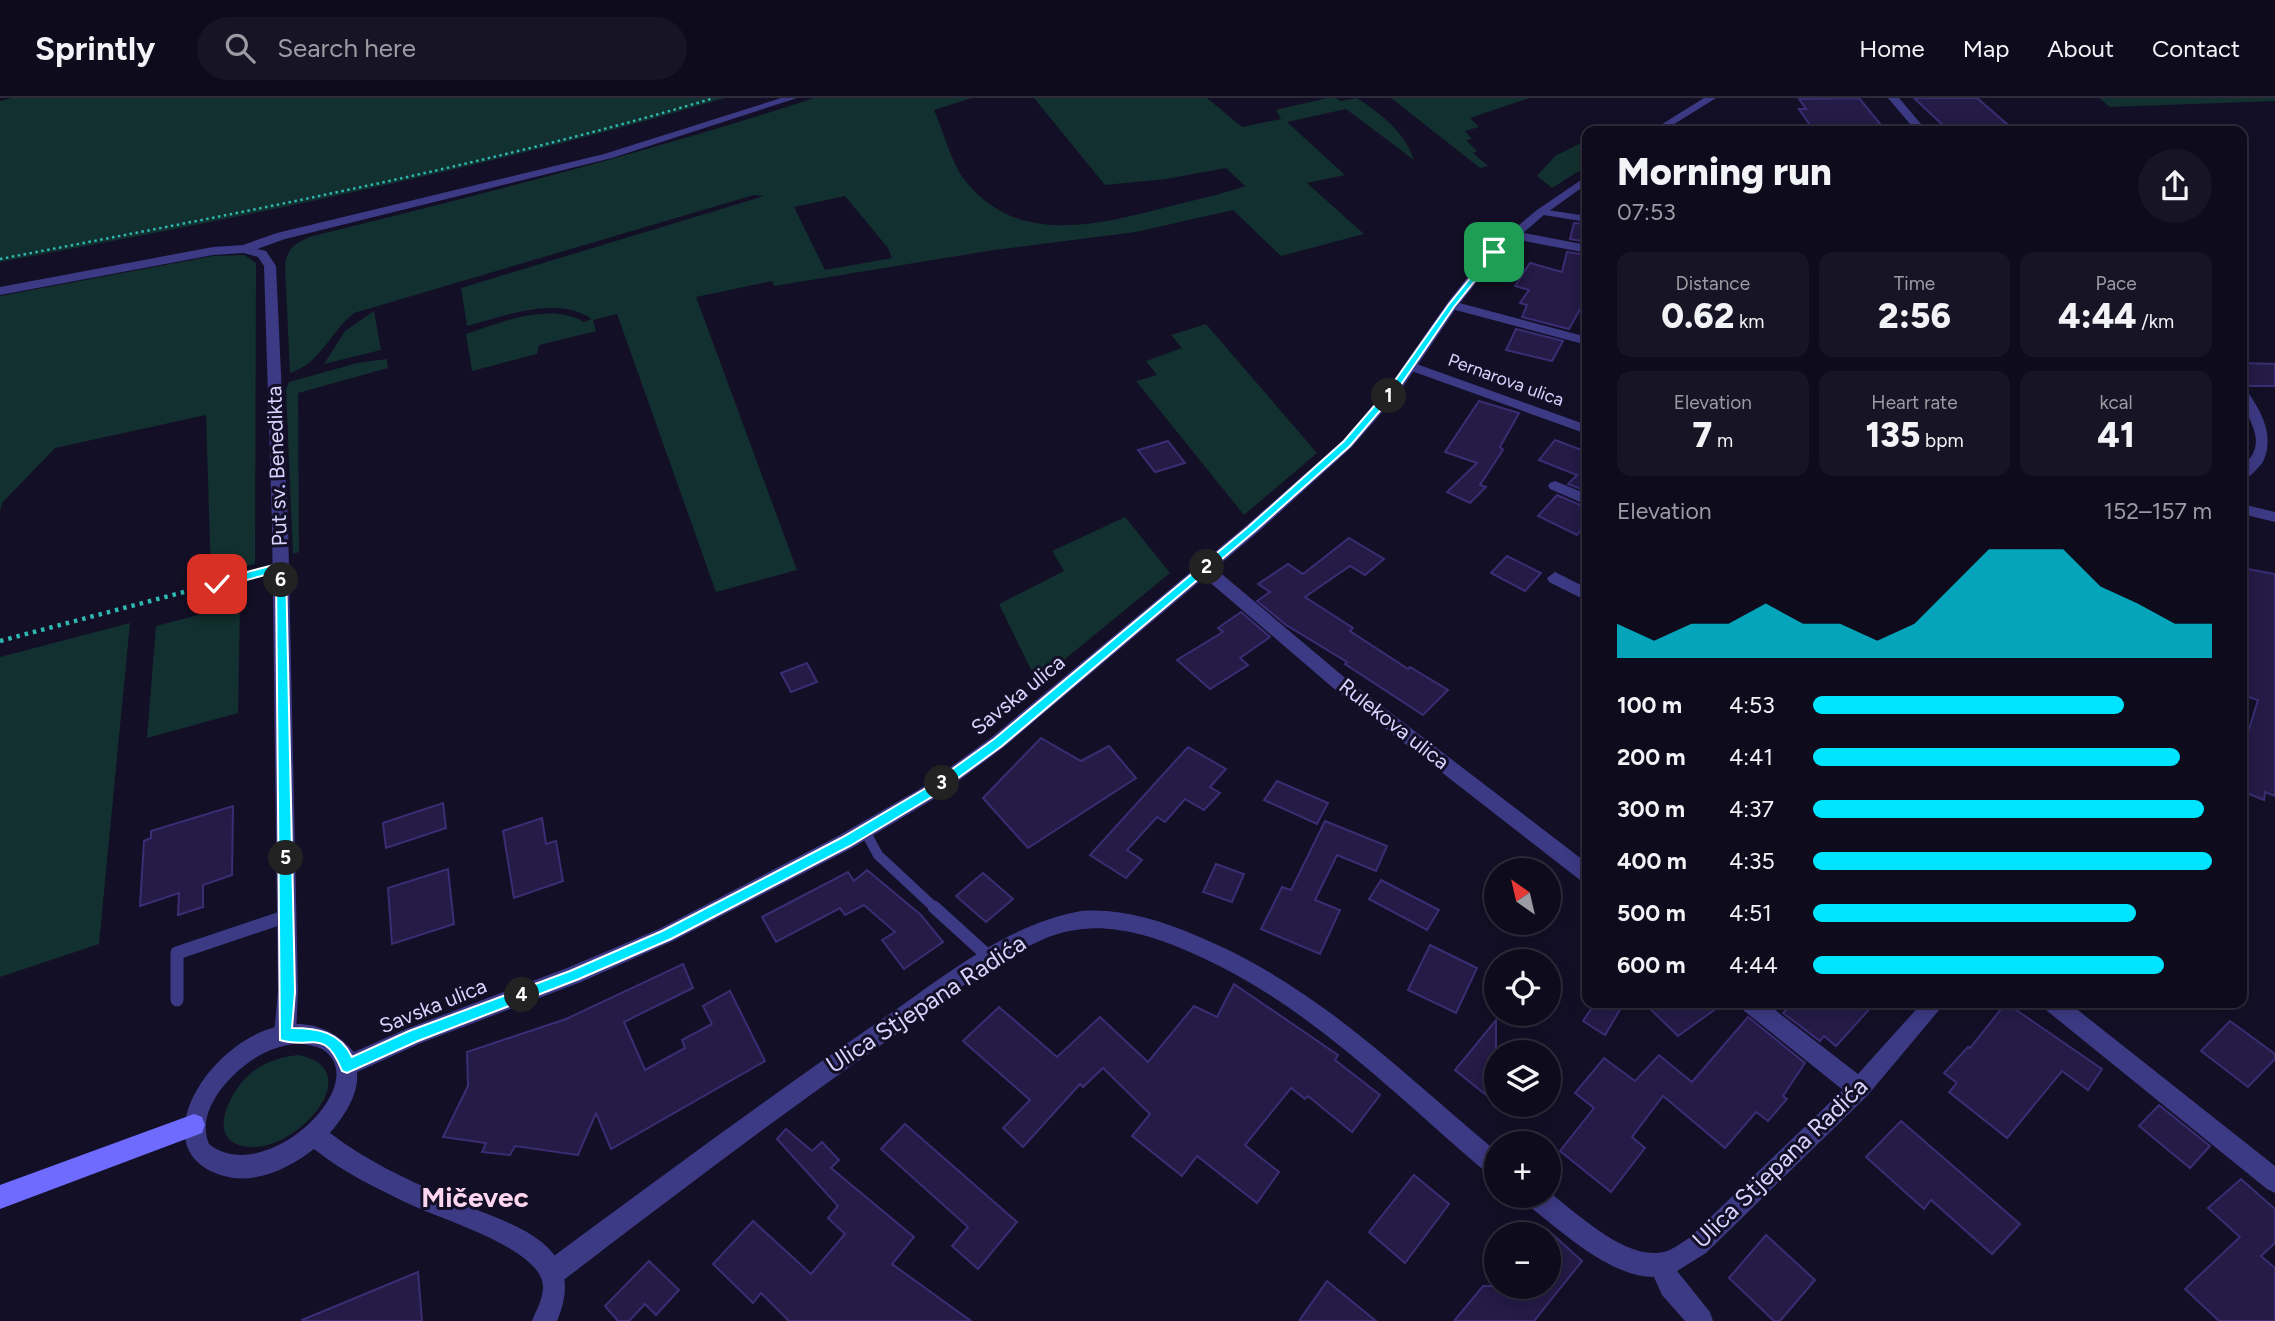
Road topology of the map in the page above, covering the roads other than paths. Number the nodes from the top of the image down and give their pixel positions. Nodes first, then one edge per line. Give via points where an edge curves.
1 (792, 98) edge
2 (1711, 98) edge
3 (1893, 98) edge
4 (1664, 126) edge
5 (1918, 126) edge
6 (1582, 183) edge
7 (1541, 212) junction
8 (1582, 218) edge
9 (1513, 235) junction
10 (1582, 248) edge
11 (245, 249) junction
12 (0, 291) edge
13 (1451, 305) junction
14 (1582, 340) edge
15 (1411, 366) junction
16 (2247, 403) edge
17 (1582, 428) edge
18 (2247, 471) edge
19 (1555, 486) dead end
20 (1582, 498) edge
21 (2247, 510) edge
22 (2275, 517) edge
23 (1205, 569) junction
24 (1555, 578) dead end
25 (1582, 592) edge
26 (865, 831) junction
27 (1582, 870) edge
28 (287, 916) junction
29 (989, 957) junction
30 (177, 1000) dead end
31 (1756, 1008) edge
32 (1931, 1008) edge
33 (2059, 1008) edge
34 (285, 1035) junction
35 (347, 1066) junction
36 (1859, 1089) junction
37 (194, 1125) junction
38 (315, 1136) junction
39 (1484, 1156) edge
40 (2275, 1181) edge
41 (0, 1197) edge
42 (1552, 1208) edge
43 (1660, 1264) junction
44 (552, 1273) junction
45 (544, 1321) edge
46 (1701, 1321) edge

1 - 11 street via 608,156 281,236
2 - 4 street
3 - 5 street
6 - 7 street, Savska ulica
7 - 8 street
7 - 9 street, Savska ulica
9 - 10 street
9 - 13 street, Savska ulica
11 - 12 street via 212,251
11 - 28 street, Put sv. Benedikta via 262,254 270,266
13 - 14 street
13 - 15 street, Savska ulica
15 - 17 street, Pernarova ulica
15 - 23 street, Savska ulica via 1347,443
16 - 18 street via 2265,437 2264,451
19 - 20 street
21 - 22 street
23 - 26 street, Savska ulica via 998,742 930,792
23 - 27 street, Rulekova ulica via 1338,682
24 - 25 street
26 - 29 lane via 892,870
26 - 35 street, Savska ulica via 666,935
28 - 30 lane via 177,953
28 - 34 street, Put sv. Benedikta
29 - 39 street, Ulica Stjepana Radića via 1033,933 1085,920 1127,922 1173,936 1251,971 1296,999
29 - 44 street, Ulica Stjepana Radića via 776,1105
31 - 36 street
32 - 36 street, Ulica Stjepana Radića
33 - 40 street
34 - 35 street via 315,1034 332,1041
34 - 37 street via 247,1051 227,1066 211,1083
35 - 38 street via 340,1103
36 - 43 street, Ulica Stjepana Radića via 1699,1245 1681,1258
37 - 38 street via 195,1140 204,1155 220,1166 270,1163
37 - 41 main road
38 - 44 street via 355,1165 514,1237 542,1258
42 - 43 street via 1625,1258 1644,1265
43 - 46 street via 1671,1286
44 - 45 street via 555,1286

